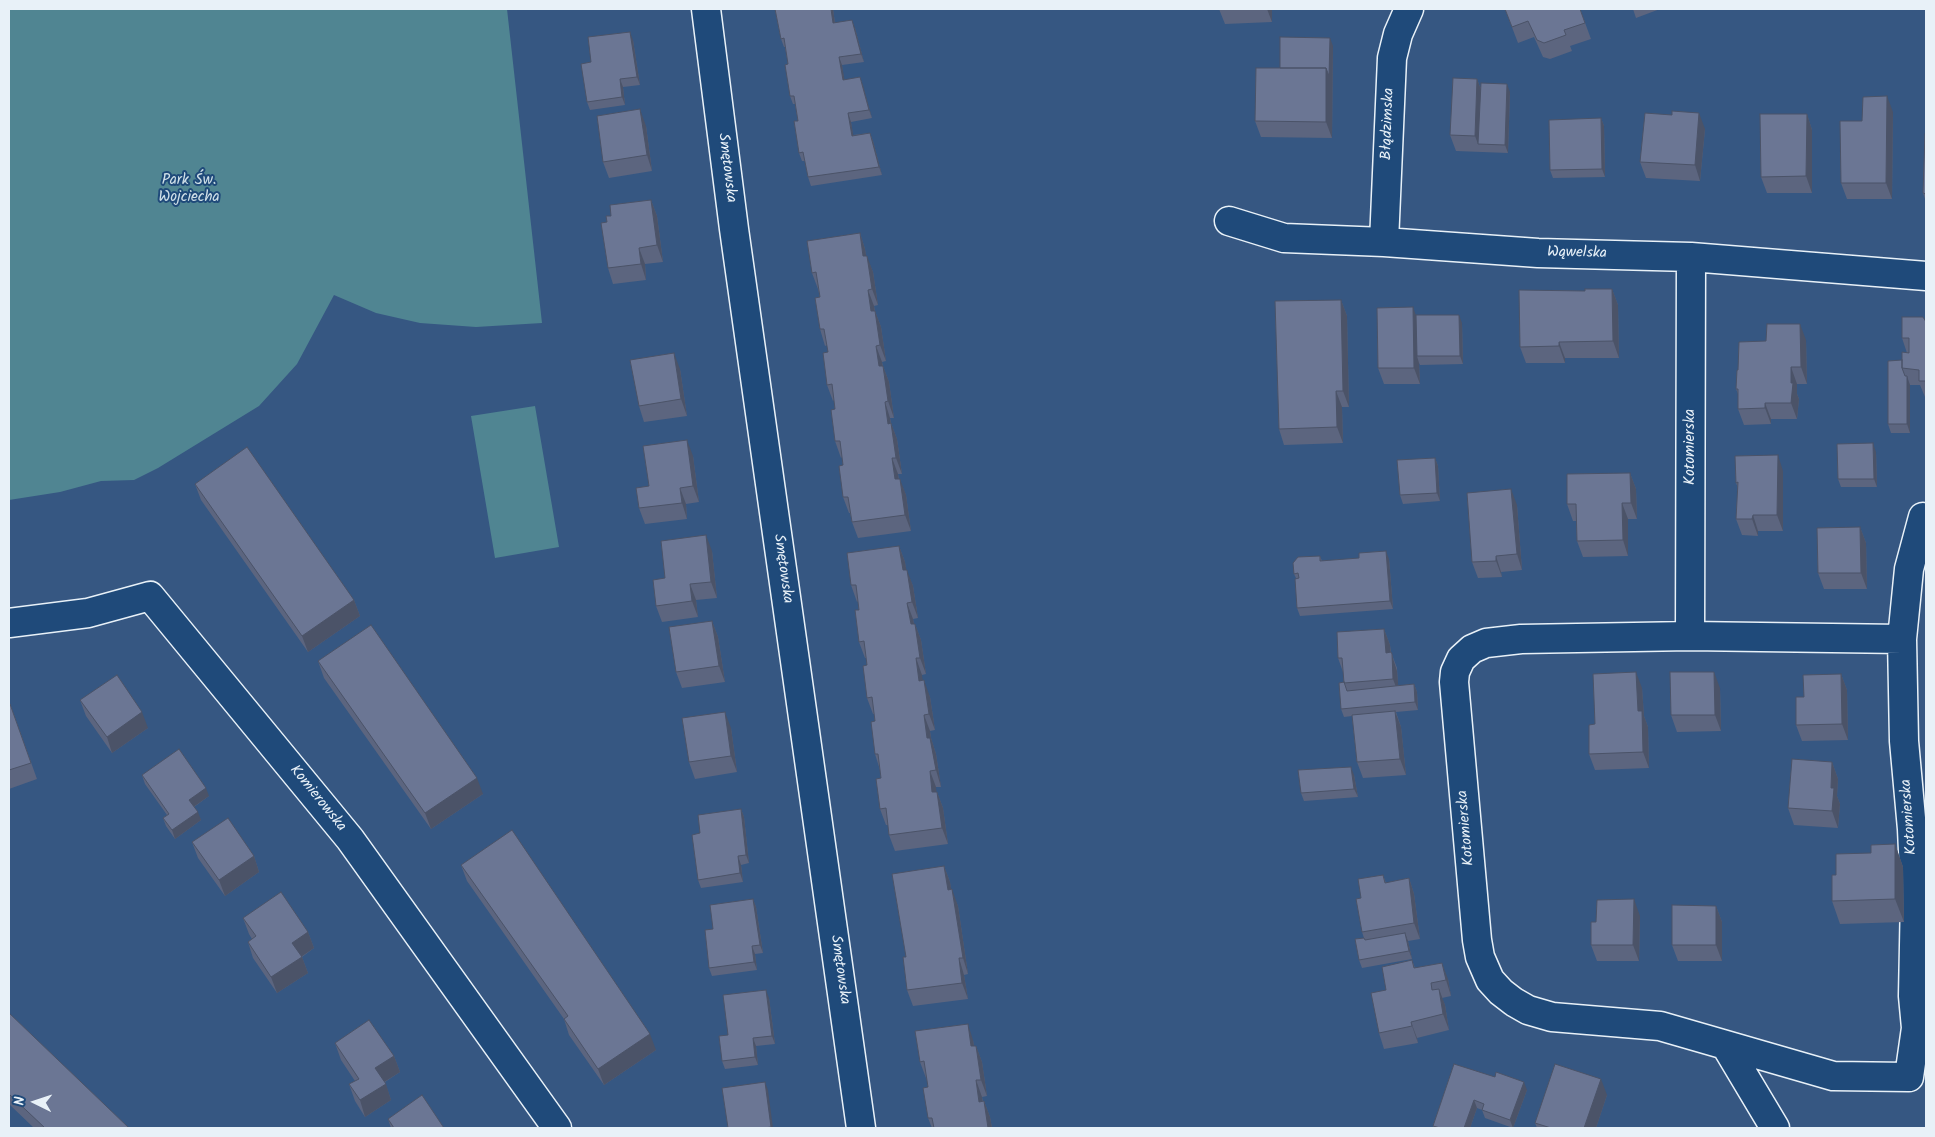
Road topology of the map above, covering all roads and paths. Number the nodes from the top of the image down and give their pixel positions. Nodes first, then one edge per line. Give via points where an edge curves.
1 (706, 9) edge
2 (1409, 9) edge
3 (1229, 221) dead end
4 (1384, 242) junction
5 (1691, 257) junction
6 (1926, 276) edge
7 (1923, 517) dead end
8 (9, 623) edge
9 (1690, 636) junction
10 (1902, 639) junction
11 (1726, 1046) junction
12 (1918, 1075) edge
13 (557, 1128) edge
14 (861, 1128) edge
15 (1775, 1128) edge

1 - 14 street, Smętowska via 734,230
2 - 4 street, Błądzimska via 1392,58
3 - 4 street, Wąwelska via 1284,238
4 - 5 street, Wąwelska via 1538,253
5 - 6 street, Wąwelska
5 - 9 street, Kotomierska
7 - 10 street, Kotomierska via 1909,569
8 - 13 street, Komierowska via 88,613 150,596 350,839
9 - 10 street, Kotomierska
9 - 11 street, Kotomierska via 1521,640 1486,644 1472,649 1461,659 1455,672 1455,690 1477,940 1490,980 1514,1002 1552,1017 1660,1026
10 - 12 street, Kotomierska via 1904,741 1915,903 1913,996
11 - 12 street, Kotomierska via 1833,1076
11 - 15 street

